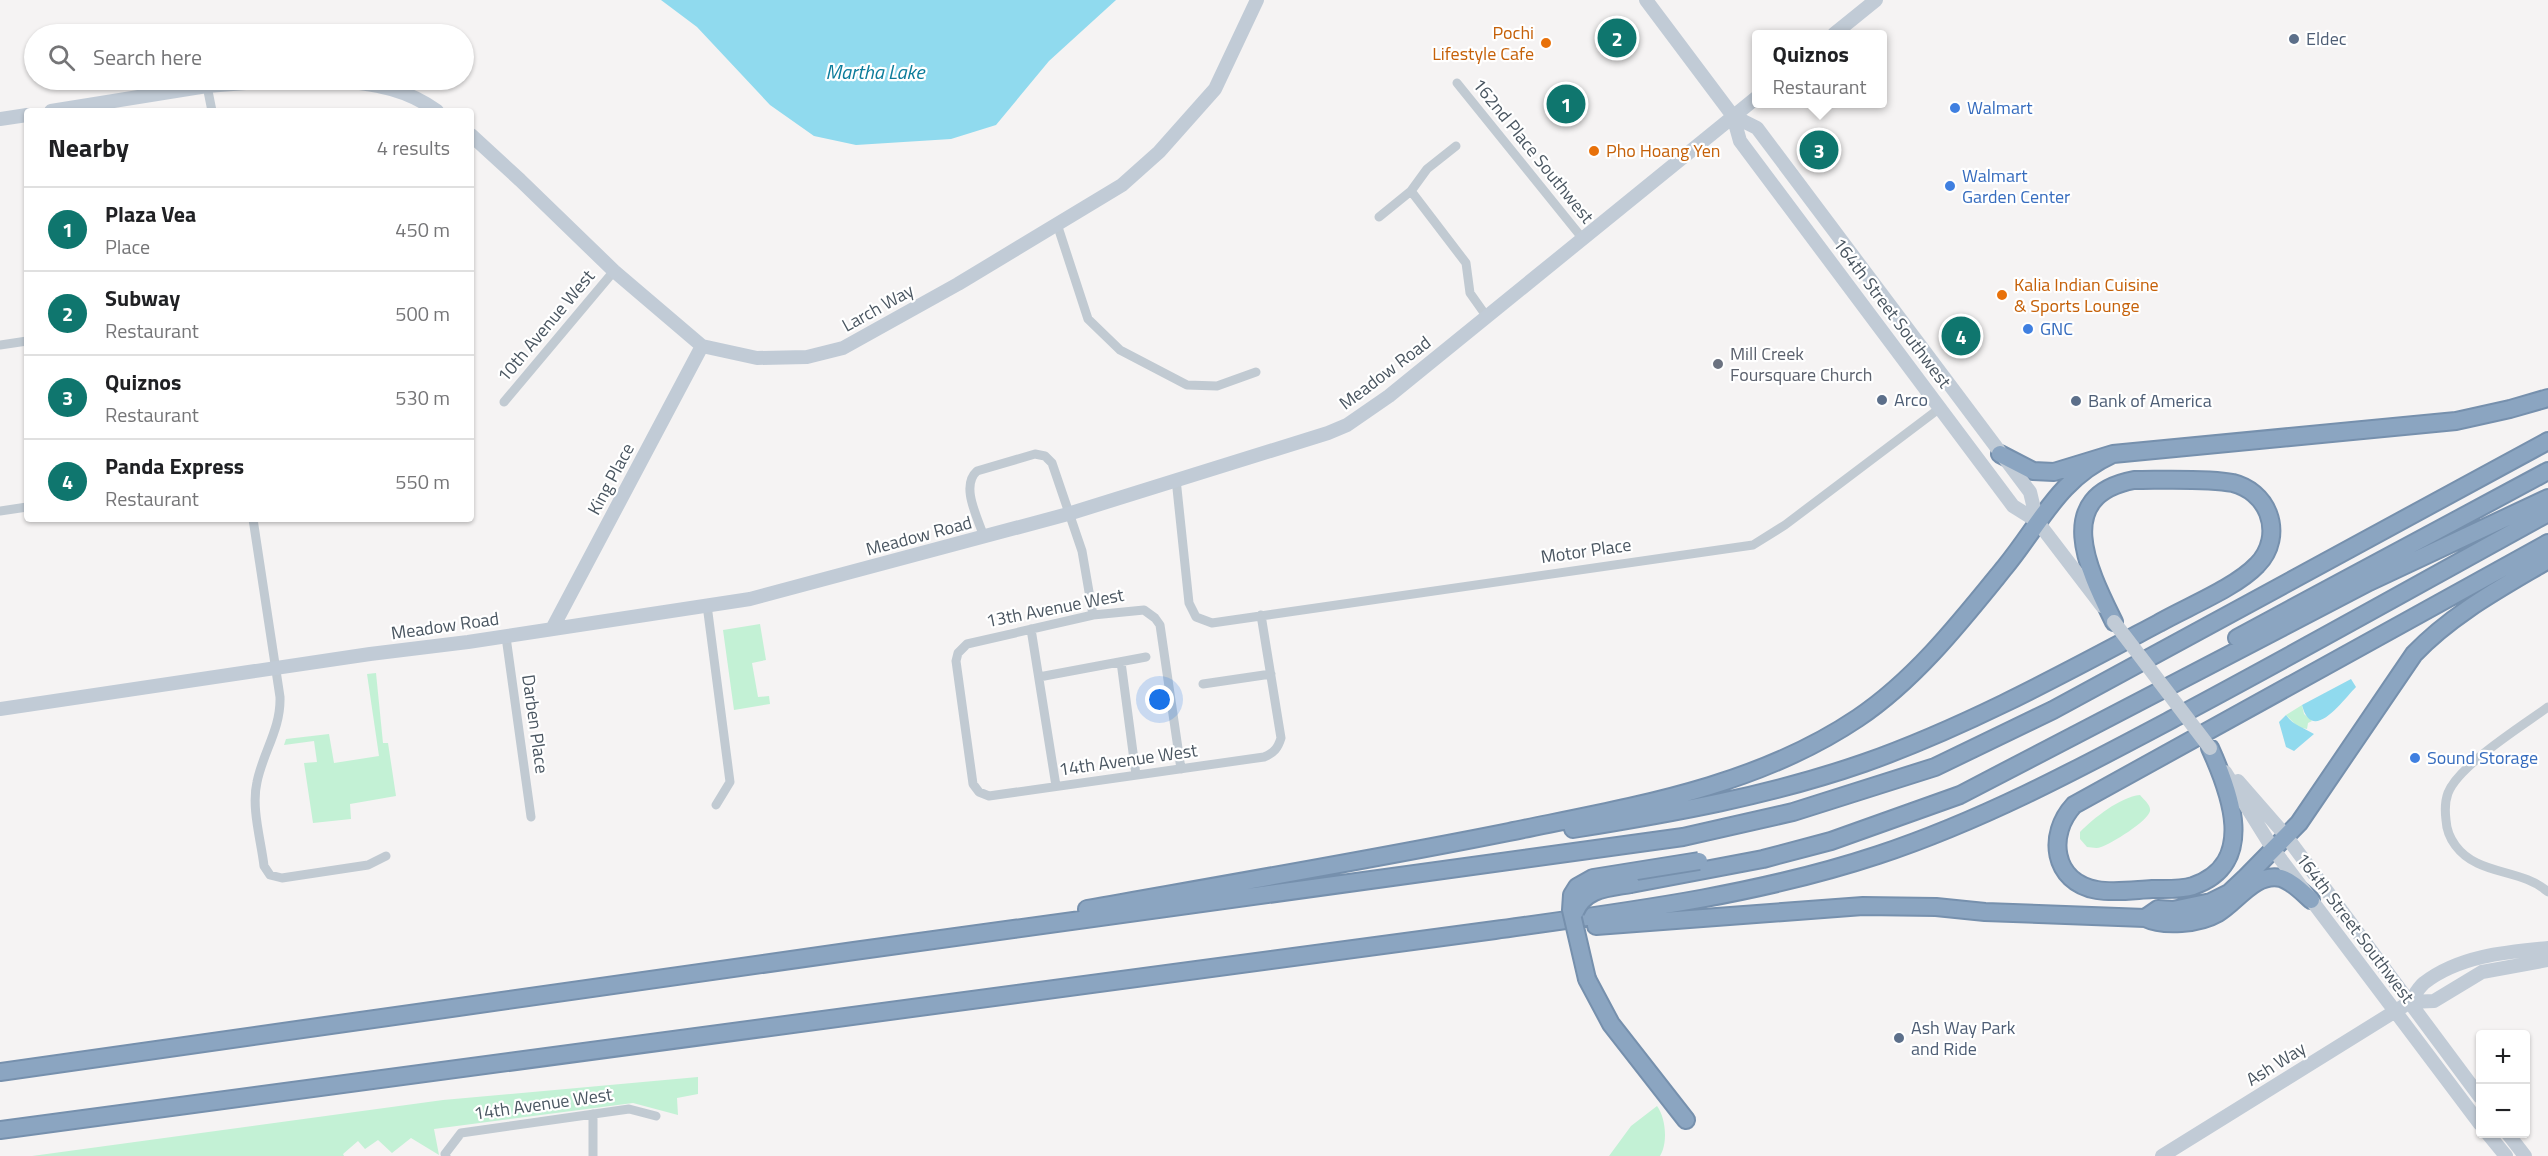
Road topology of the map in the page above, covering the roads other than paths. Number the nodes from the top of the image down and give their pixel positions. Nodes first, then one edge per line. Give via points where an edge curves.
1 (1257, 0) edge
2 (1647, 0) edge
3 (1876, 0) edge
4 (1839, 30) edge
5 (1457, 83) dead end
6 (182, 90) edge
7 (208, 90) edge
8 (394, 90) edge
9 (1752, 101) edge
10 (70, 108) edge
11 (211, 108) edge
12 (433, 108) edge
13 (24, 115) edge
14 (1733, 116) junction
15 (0, 119) edge
16 (474, 137) edge
17 (1456, 146) dead end
18 (1411, 192) junction
19 (1379, 217) dead end
20 (1057, 224) junction
21 (1583, 239) junction
22 (614, 271) junction
23 (1487, 317) junction
24 (24, 341) edge
25 (0, 345) edge
26 (702, 346) junction
27 (1256, 372) dead end
28 (2548, 398) edge
29 (504, 402) dead end
30 (1940, 408) junction
31 (2548, 441) edge
32 (2000, 454) junction
33 (2113, 454) junction
34 (2548, 471) edge
35 (1176, 479) junction
36 (2548, 498) edge
37 (24, 507) edge
38 (0, 511) edge
39 (2548, 513) edge
40 (1068, 514) junction
41 (2037, 521) junction
42 (253, 522) edge
43 (984, 537) junction
44 (2548, 543) edge
45 (2548, 560) edge
46 (707, 605) junction
47 (1093, 615) junction
48 (1261, 615) junction
49 (2114, 622) junction
50 (552, 629) junction
51 (1031, 629) junction
52 (506, 637) junction
53 (1146, 657) dead end
54 (1121, 662) junction
55 (276, 669) junction
56 (1270, 674) junction
57 (1039, 677) junction
58 (1203, 684) dead end
59 (2548, 707) edge
60 (0, 709) edge
61 (2210, 748) junction
62 (1181, 769) junction
63 (1136, 775) junction
64 (1056, 786) junction
65 (979, 792) joint
66 (716, 805) dead end
67 (531, 817) dead end
68 (2286, 836) junction
69 (1434, 847) junction
70 (2273, 849) junction
71 (386, 856) dead end
72 (2548, 892) edge
73 (2311, 900) junction
74 (2145, 918) junction
75 (1574, 922) junction
76 (1495, 930) junction
77 (2548, 948) edge
78 (854, 951) junction
79 (2548, 960) edge
80 (2410, 1002) junction
81 (2394, 1012) junction
82 (0, 1072) edge
83 (2476, 1089) edge
84 (593, 1114) junction
85 (656, 1116) dead end
86 (2476, 1118) edge
87 (1686, 1120) dead end
88 (0, 1130) edge
89 (2491, 1138) edge
90 (2511, 1138) edge
91 (446, 1155) edge
92 (592, 1156) edge
93 (2162, 1156) edge
94 (2506, 1156) edge
95 (2525, 1156) edge

1 - 20 street, Larch Way via 1215,89 1184,126 1122,185
2 - 14 street, 164th Street Southwest
3 - 4 street
5 - 21 street, 162nd Place Southwest
6 - 10 street
7 - 11 street
8 - 12 street
9 - 14 street
13 - 15 street
14 - 21 street, Meadow Road
14 - 30 street, 164th Street Southwest via 1740,141
14 - 32 street, 164th Street Southwest via 1756,128
16 - 22 street, Larch Way
17 - 18 street via 1427,169
18 - 19 street
18 - 23 street via 1466,262 1470,293
20 - 26 street, Larch Way via 843,348 807,357 758,358
20 - 27 street via 1088,319 1120,350 1187,385 1217,386
21 - 23 street, Meadow Road
22 - 26 street, Larch Way
22 - 29 street, 10th Avenue West
23 - 35 street, Meadow Road via 1347,425
24 - 25 street
26 - 50 street, King Place
28 - 33 highway via 2456,421
30 - 41 street, 164th Street Southwest via 2013,506
30 - 48 street, Motor Place via 1753,545
31 - 78 highway via 2053,710 1935,767 1793,812 1683,837
32 - 33 highway via 2033,471 2054,472
32 - 41 street, 164th Street Southwest via 2030,492
33 - 41 highway via 2087,469 2052,501
34 - 75 highway, bridge via 2042,744 1937,794 1846,827 1773,847 1584,882 1572,895
35 - 40 street, Meadow Road
35 - 48 street, Motor Place via 1189,603 1196,617 1212,623
36 - 75 highway, bridge via 2369,582 1960,795 1820,844 1763,859 1601,889 1584,896
37 - 38 street
39 - 76 highway via 2085,765 1939,833 1832,869 1742,891
40 - 43 street, Meadow Road
40 - 43 street via 1052,463 1035,454 977,471 972,476 969,486
40 - 47 street via 1082,551
41 - 49 street, 164th Street Southwest
41 - 69 highway via 2008,564 1930,654 1874,706 1825,739 1753,772 1698,790
42 - 55 street
43 - 46 street, Meadow Road via 750,599
44 - 61 highway via 2074,805 2064,816 2057,834 2058,855 2067,872 2086,886 2105,890 2179,889 2212,875 2232,846 2234,820
45 - 68 highway via 2432,635
46 - 50 street, Meadow Road
46 - 66 street via 730,782
47 - 51 street, 13th Avenue West
47 - 62 street, 13th Avenue West via 1144,610 1160,625
48 - 56 street
49 - 61 street, 164th Street Southwest, bridge
49 - 69 highway via 2083,549 2084,517 2102,492 2120,482 2134,480 2224,482 2243,487 2260,499 2271,521 2271,540 2263,558 2248,572 2052,680 1912,745 1798,785 1686,811
50 - 52 street, Meadow Road
51 - 57 street
51 - 65 street, 13th Avenue West via 967,644 956,661 973,784
52 - 55 street, Meadow Road
52 - 67 street, Darben Place
53 - 54 street
54 - 57 street
54 - 63 street
55 - 60 street, Meadow Road
55 - 71 street via 279,723 259,773 255,799 264,866 270,875 282,879 368,865
56 - 58 street
56 - 62 street, 14th Avenue West via 1281,738 1271,754
57 - 64 street
59 - 72 street via 2454,782 2445,810 2446,829 2462,853
61 - 68 street, 164th Street Southwest
61 - 70 street, 164th Street Southwest
62 - 63 street, 14th Avenue West
63 - 64 street, 14th Avenue West
64 - 65 street, 14th Avenue West via 989,796
68 - 70 highway
68 - 80 street, 164th Street Southwest
69 - 78 highway
70 - 73 street, 164th Street Southwest
70 - 74 highway via 2220,898 2196,907 2157,909
73 - 74 highway via 2292,884 2273,878 2256,882 2217,914 2186,922 2154,922
73 - 81 street, 164th Street Southwest
74 - 76 highway via 1863,906
75 - 87 highway, bridge via 1587,979 1611,1024
76 - 88 highway
77 - 80 street, Ash Way via 2491,954 2459,964 2422,984
78 - 82 highway
79 - 80 street, Ash Way via 2482,972 2434,1001
80 - 81 street, Ash Way
80 - 83 street, 164th Street Southwest
81 - 86 street, 164th Street Southwest
81 - 93 street, Ash Way
84 - 85 street, 14th Avenue West via 629,1109
84 - 91 street, 14th Avenue West via 461,1133
84 - 92 street
89 - 94 street
90 - 95 street

